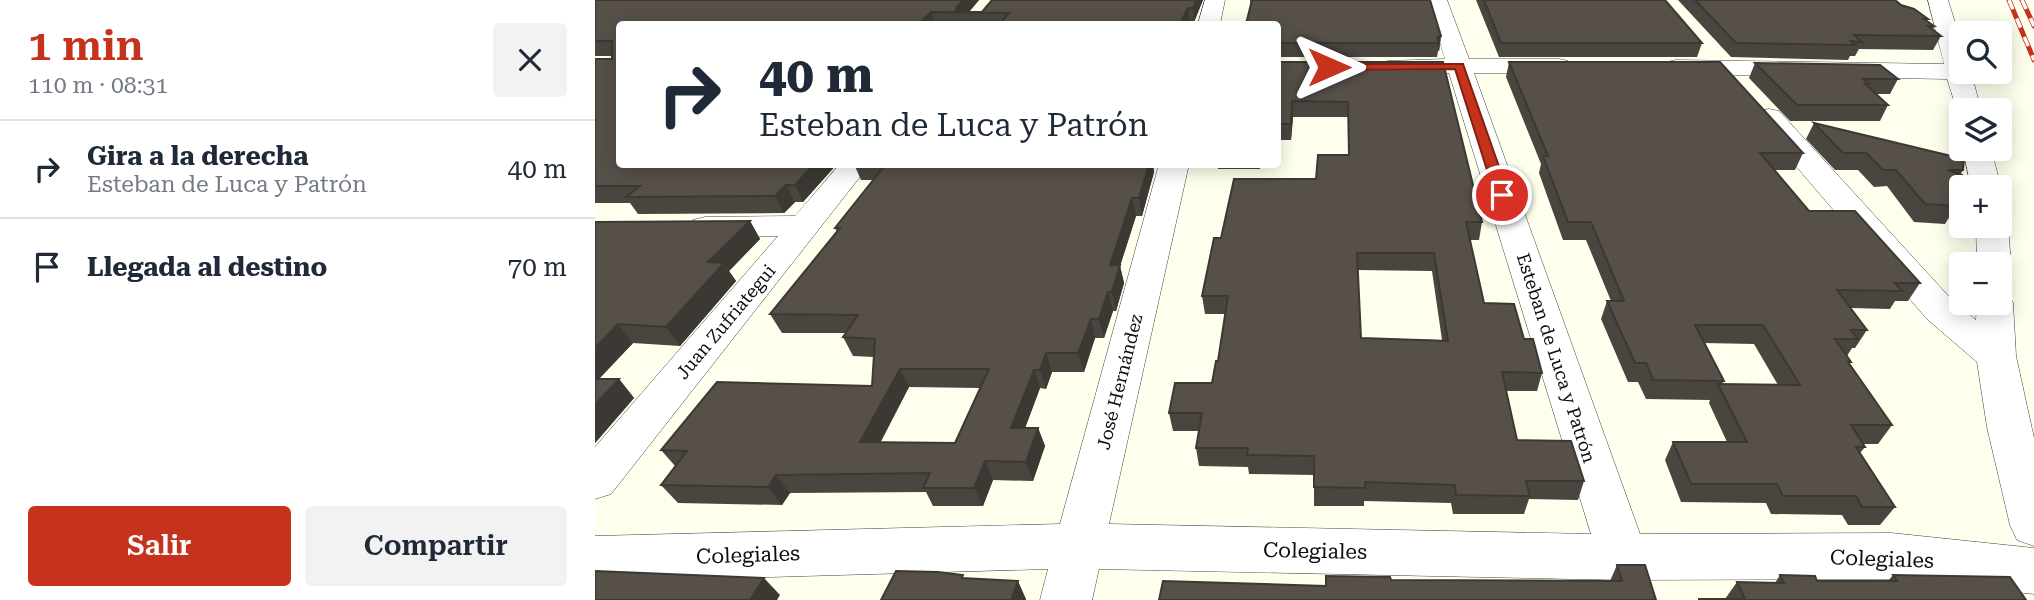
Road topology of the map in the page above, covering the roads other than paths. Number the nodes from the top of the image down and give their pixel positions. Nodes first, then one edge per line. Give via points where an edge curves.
1 (1215, 0) edge
2 (1437, 0) edge
3 (1938, 0) edge
4 (1210, 21) edge
5 (1698, 38) edge
6 (1949, 53) edge
7 (1375, 66) edge
8 (1459, 66) junction
9 (1585, 66) edge
10 (1655, 66) edge
11 (1725, 67) junction
12 (1949, 72) edge
13 (853, 168) edge
14 (1173, 168) edge
15 (805, 226) junction
16 (674, 227) edge
17 (1995, 315) edge
18 (1996, 356) junction
19 (595, 480) edge
20 (2034, 525) edge
21 (1079, 546) junction
22 (1623, 557) junction
23 (595, 559) edge
24 (2034, 571) edge
25 (1066, 600) edge

1 - 4 street
2 - 8 street, Esteban de Luca y Patrón
3 - 6 street via 1932,21
5 - 11 street
7 - 8 street
8 - 9 street
8 - 22 street, Esteban de Luca y Patrón
10 - 11 street
11 - 12 street
11 - 18 street via 1940,310
13 - 15 street, Juan Zufriategui
14 - 21 street, José Hernández
15 - 16 street
15 - 19 street, Juan Zufriategui
17 - 18 street
18 - 20 street
21 - 22 street, Colegiales
21 - 23 street, Colegiales
21 - 25 street, José Hernández
22 - 24 street, Colegiales via 1891,556

